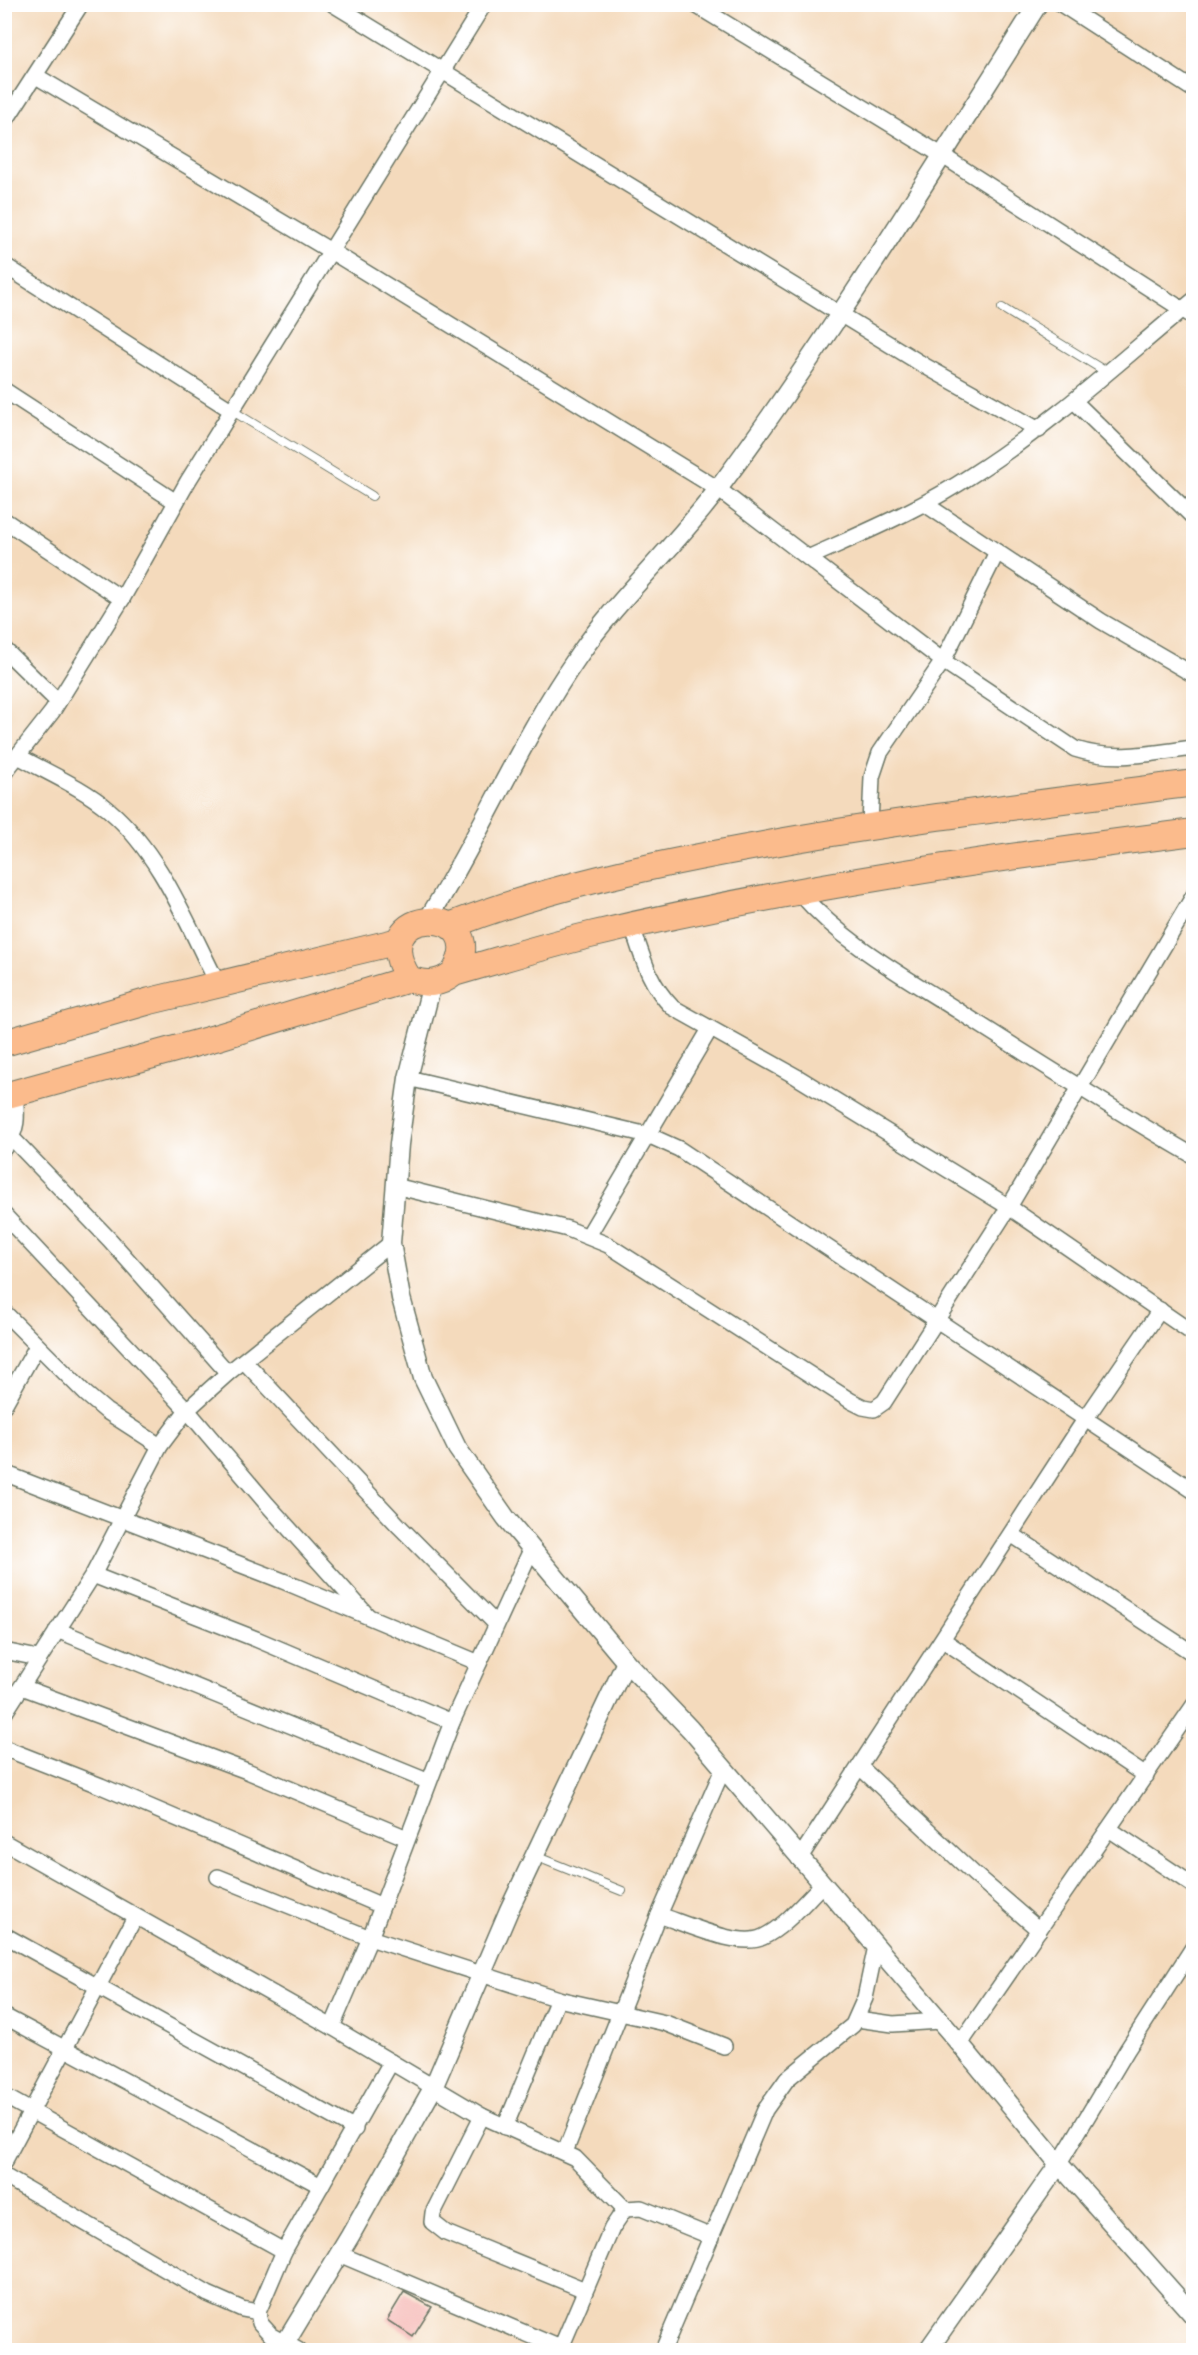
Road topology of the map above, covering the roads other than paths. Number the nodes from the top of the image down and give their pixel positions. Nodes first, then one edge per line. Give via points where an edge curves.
1 (81, 4) edge
2 (333, 4) edge
3 (484, 4) edge
4 (694, 4) edge
5 (1038, 4) edge
6 (1061, 4) edge
7 (441, 72) junction
8 (36, 75) junction
9 (1194, 90) edge
10 (4, 123) edge
11 (943, 156) junction
12 (329, 250) junction
13 (4, 265) edge
14 (1002, 308) dead end
15 (1190, 308) edge
16 (840, 315) junction
17 (1109, 373) junction
18 (6, 395) edge
19 (1074, 401) junction
20 (231, 410) junction
21 (1039, 430) junction
22 (718, 489) junction
23 (372, 496) dead end
24 (176, 502) junction
25 (925, 504) junction
26 (1194, 518) edge
27 (4, 520) edge
28 (998, 552) junction
29 (810, 557) junction
30 (122, 599) junction
31 (4, 650) edge
32 (943, 661) junction
33 (1194, 675) edge
34 (58, 702) junction
35 (1194, 748) edge
36 (18, 756) junction
37 (4, 773) edge
38 (1194, 783) edge
39 (870, 825) junction
40 (1194, 832) edge
41 (800, 893) junction
42 (1194, 896) edge
43 (440, 922) junction
44 (632, 926) junction
45 (399, 941) junction
46 (432, 979) junction
47 (218, 984) junction
48 (710, 1029) junction
49 (4, 1043) edge
50 (408, 1078) junction
51 (1080, 1088) junction
52 (10, 1094) edge
53 (648, 1135) junction
54 (8, 1143) edge
55 (1194, 1156) edge
56 (395, 1186) junction
57 (1009, 1207) junction
58 (4, 1215) edge
59 (588, 1236) junction
60 (391, 1243) junction
61 (1160, 1310) junction
62 (4, 1312) edge
63 (939, 1319) junction
64 (1194, 1334) edge
65 (37, 1346) junction
66 (244, 1361) junction
67 (228, 1373) junction
68 (4, 1405) edge
69 (187, 1410) junction
70 (1086, 1418) junction
71 (160, 1446) junction
72 (4, 1473) edge
73 (1194, 1491) edge
74 (123, 1521) junction
75 (1011, 1534) junction
76 (531, 1550) junction
77 (93, 1575) junction
78 (367, 1615) junction
79 (496, 1624) junction
80 (57, 1630) junction
81 (943, 1640) junction
82 (4, 1651) edge
83 (1194, 1654) edge
84 (38, 1658) junction
85 (626, 1662) junction
86 (479, 1663) junction
87 (22, 1687) junction
88 (1194, 1705) edge
89 (4, 1714) edge
90 (452, 1722) junction
91 (4, 1748) edge
92 (860, 1767) junction
93 (723, 1769) junction
94 (1146, 1776) junction
95 (427, 1781) junction
96 (1109, 1829) junction
97 (407, 1838) junction
98 (4, 1842) edge
99 (535, 1856) junction
100 (800, 1859) junction
101 (218, 1877) dead end
102 (823, 1884) junction
103 (1194, 1886) edge
104 (622, 1891) dead end
105 (382, 1906) junction
106 (659, 1915) junction
107 (135, 1917) junction
108 (1039, 1930) junction
109 (4, 1935) edge
110 (370, 1938) junction
111 (876, 1946) junction
112 (1191, 1955) edge
113 (482, 1973) junction
114 (98, 1986) junction
115 (558, 1999) junction
116 (620, 2012) junction
117 (4, 2016) edge
118 (857, 2019) junction
119 (940, 2021) junction
120 (332, 2027) junction
121 (960, 2044) junction
122 (724, 2046) dead end
123 (64, 2049) junction
124 (391, 2062) junction
125 (432, 2088) junction
126 (4, 2096) edge
127 (32, 2111) junction
128 (482, 2116) junction
129 (505, 2127) junction
130 (355, 2129) junction
131 (565, 2152) junction
132 (4, 2162) edge
133 (1059, 2164) junction
134 (4, 2176) edge
135 (321, 2186) junction
136 (625, 2209) junction
137 (712, 2237) junction
138 (284, 2251) junction
139 (339, 2254) junction
140 (585, 2290) junction
141 (258, 2312) junction
142 (1194, 2316) edge
143 (288, 2348) edge
144 (562, 2350) edge
145 (663, 2350) edge
146 (928, 2350) edge

1 - 8 street
2 - 7 street
3 - 7 street
4 - 11 street
5 - 11 street
6 - 9 street
7 - 12 street
7 - 16 street
8 - 10 street
8 - 12 street
11 - 15 street
11 - 16 street
12 - 20 street
12 - 22 street
13 - 20 street
14 - 17 lane
15 - 17 street
16 - 21 street
16 - 22 street
17 - 19 street
18 - 24 street
19 - 21 street
19 - 26 street
20 - 23 lane
20 - 24 street
21 - 25 street
22 - 29 street
22 - 43 street via 602,625 553,694 452,882
24 - 30 street
25 - 28 street
25 - 29 street
27 - 30 street
28 - 32 street
28 - 33 street via 1101,621
29 - 32 street
30 - 34 street
31 - 34 street
32 - 35 street via 1075,749 1117,757
32 - 39 street via 880,753 872,777
34 - 36 street
36 - 37 street
36 - 47 street via 88,795 129,830 152,859
38 - 39 highway
39 - 43 highway via 672,861
40 - 41 highway via 1056,850
41 - 44 highway
41 - 51 street via 841,935
42 - 51 street
43 - 45 highway via 416,922
43 - 46 highway via 460,937 463,950 461,962
44 - 46 highway
44 - 48 street via 657,992 672,1007
45 - 46 highway via 400,966
45 - 47 highway
46 - 50 street
46 - 52 highway
47 - 49 highway
48 - 53 street
48 - 57 street via 797,1077
50 - 53 street
50 - 56 street
51 - 55 street
51 - 57 street
52 - 54 street via 18,1124
53 - 59 street
53 - 63 street via 679,1149
54 - 67 street via 110,1240
56 - 59 street
56 - 60 street
57 - 61 street
57 - 63 street
58 - 69 street
59 - 63 street via 634,1261 863,1407 874,1409 884,1402
60 - 66 street
60 - 76 street via 411,1339 437,1412 481,1486
61 - 64 street
61 - 70 street
62 - 65 street
63 - 70 street
65 - 68 street
65 - 71 street via 106,1411
66 - 67 street
66 - 79 street
67 - 69 street
69 - 71 street
69 - 78 street
70 - 73 street
70 - 75 street
71 - 74 street
72 - 74 street
74 - 77 street
74 - 78 street
75 - 81 street
75 - 83 street
76 - 79 street
76 - 85 street
77 - 80 street
77 - 90 street
78 - 86 street
79 - 86 street
80 - 84 street
80 - 95 street
81 - 92 street
81 - 94 street
82 - 84 street
84 - 87 street
85 - 93 street
85 - 99 street
86 - 90 street
87 - 89 street
87 - 97 street via 247,1771
88 - 94 street
90 - 95 street
91 - 105 street
92 - 100 street
92 - 108 street
93 - 100 street
93 - 106 street
94 - 96 street
95 - 97 street
96 - 103 street
96 - 108 street
97 - 105 street
98 - 107 street
99 - 104 lane
99 - 113 street
100 - 102 street
101 - 110 street
102 - 106 street via 773,1932 761,1938 733,1939
102 - 111 street
105 - 110 street
106 - 116 street
107 - 114 street
107 - 120 street
108 - 121 street
109 - 114 street
110 - 113 street
110 - 120 street
111 - 118 street
111 - 119 street
112 - 133 street via 1126,2050
113 - 115 street
113 - 125 street
114 - 123 street
114 - 130 street
115 - 116 street
115 - 129 street
116 - 122 street
116 - 131 street
117 - 123 street
118 - 119 street via 893,2024
118 - 137 street via 775,2094
119 - 121 street
120 - 124 street
121 - 133 street
123 - 127 street
123 - 135 street
124 - 125 street
124 - 130 street
125 - 128 street
125 - 139 street
126 - 127 street
127 - 132 street
127 - 138 street
128 - 129 street
128 - 140 street via 432,2222 446,2233
129 - 131 street
130 - 135 street
131 - 136 street via 590,2171
133 - 142 street
133 - 146 street
134 - 141 street via 224,2302
135 - 138 street
136 - 137 street via 641,2208
136 - 140 street via 612,2228
137 - 145 street
138 - 141 street
139 - 143 street
139 - 144 street
140 - 144 street
141 - 143 street via 260,2323

